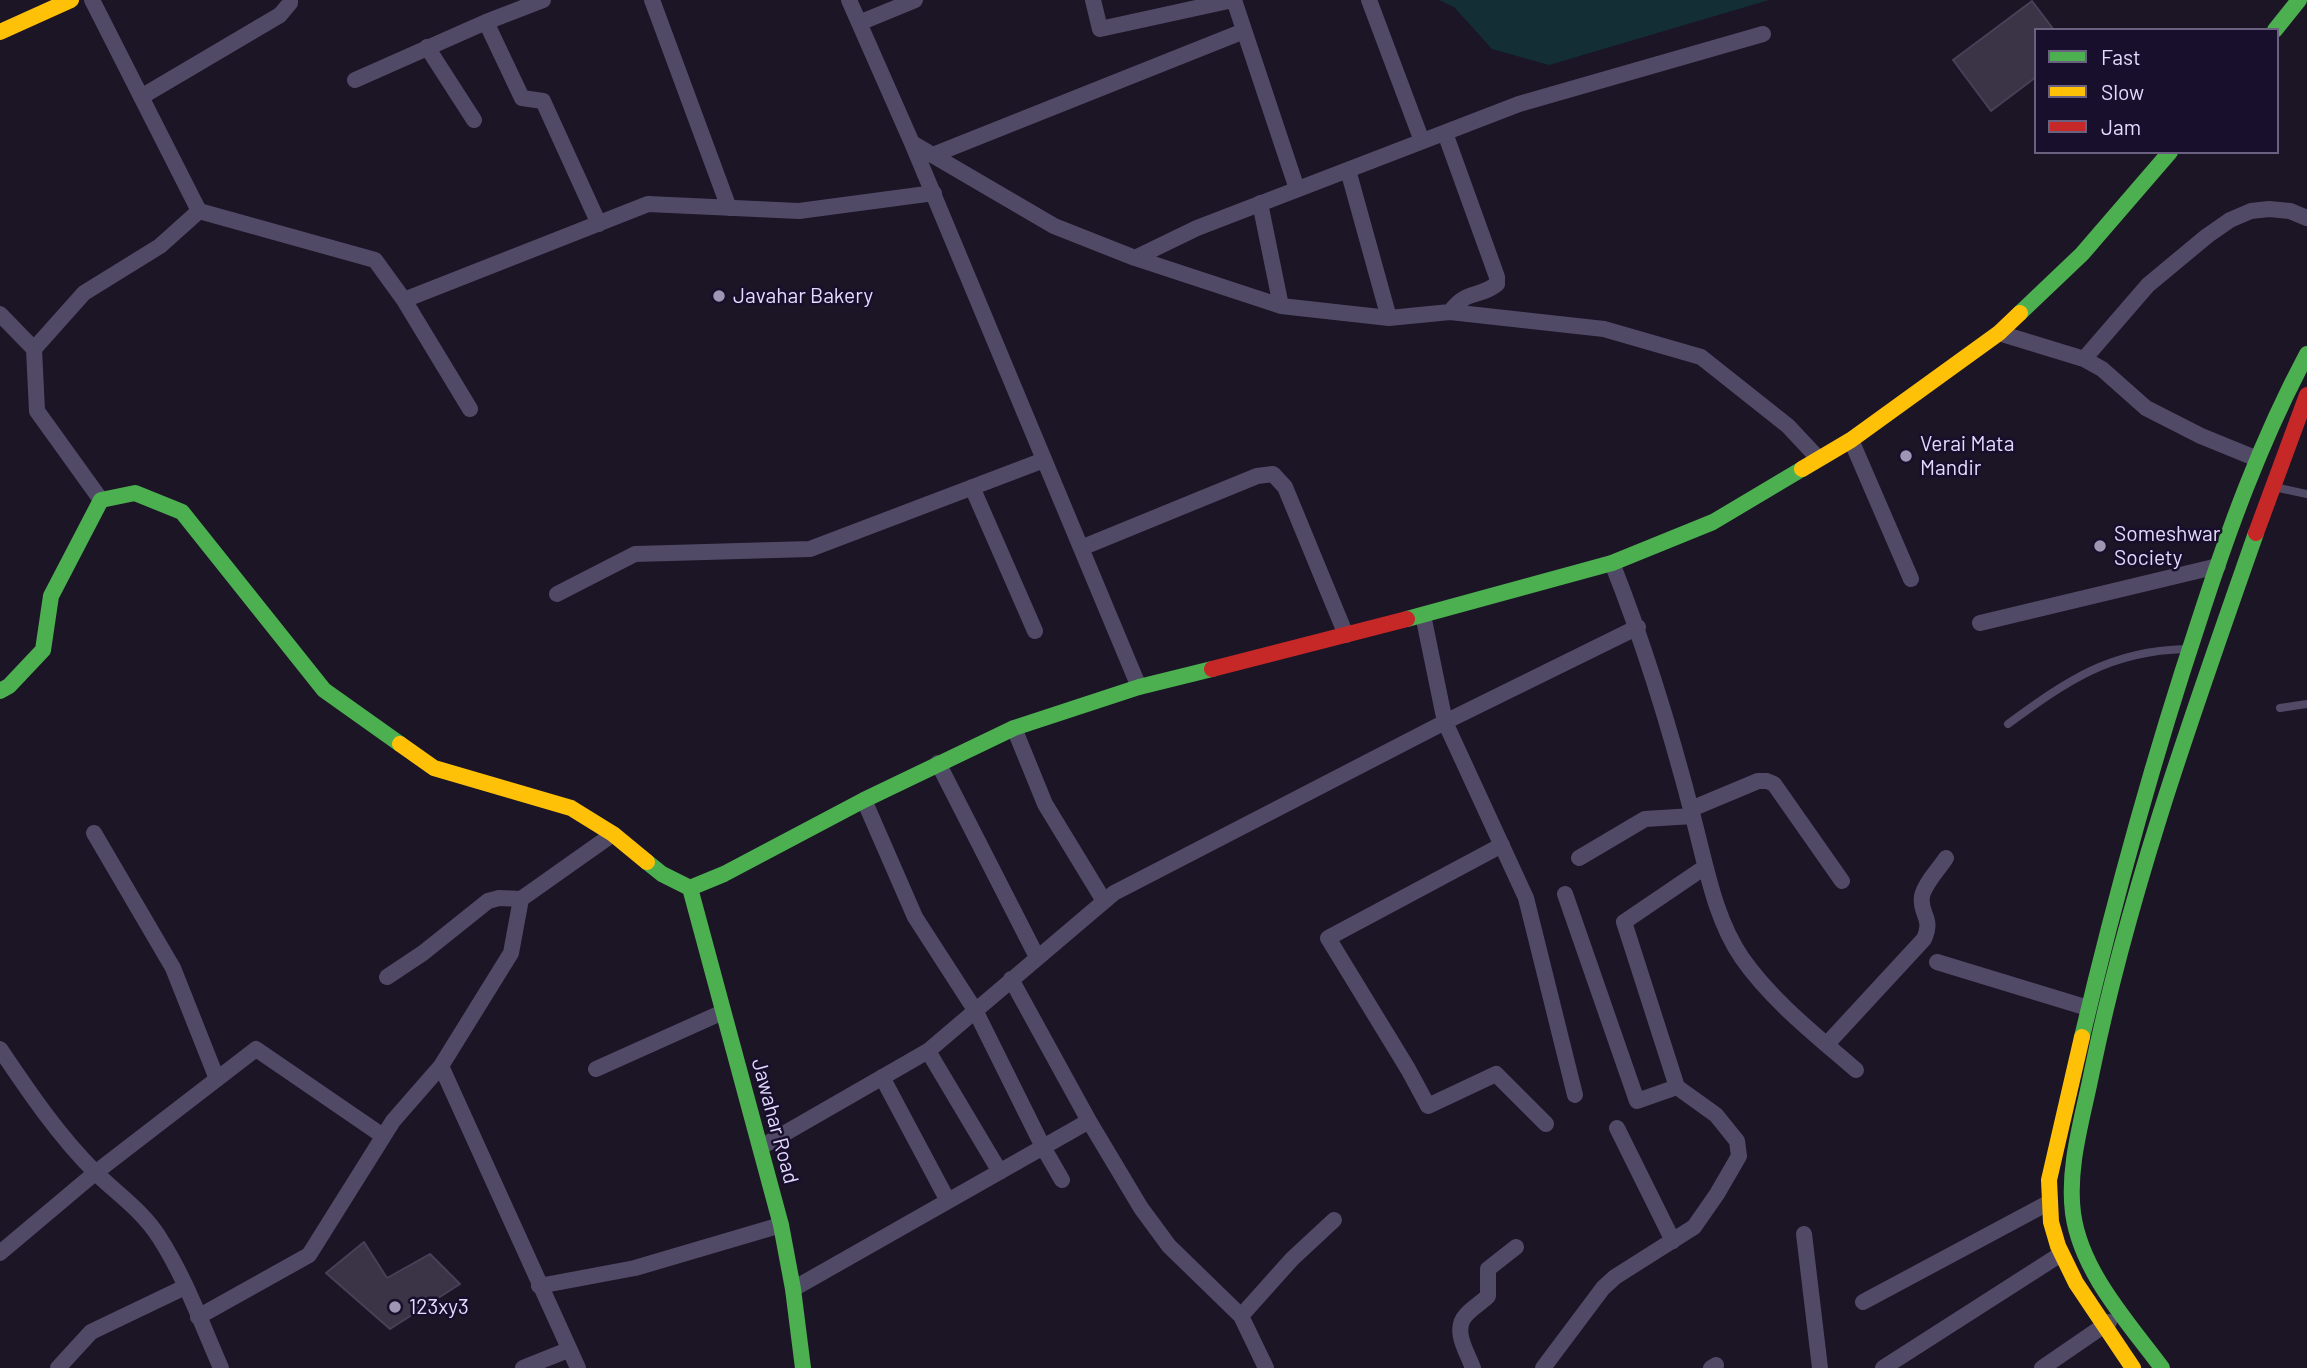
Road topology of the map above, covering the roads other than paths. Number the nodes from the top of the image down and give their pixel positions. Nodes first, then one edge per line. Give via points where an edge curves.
1 (71, 0) edge
2 (92, 0) edge
3 (290, 0) edge
4 (543, 0) edge
5 (652, 0) edge
6 (849, 0) edge
7 (915, 0) edge
8 (1093, 0) edge
9 (1234, 0) edge
10 (1369, 0) edge
11 (2299, 0) edge
12 (486, 22) junction
13 (859, 23) junction
14 (2277, 28) edge
15 (1244, 31) junction
16 (0, 33) edge
17 (1763, 34) dead end
18 (427, 47) junction
19 (355, 80) dead end
20 (141, 97) junction
21 (474, 120) dead end
22 (1445, 132) junction
23 (1422, 141) junction
24 (912, 143) junction
25 (2167, 154) edge
26 (933, 155) junction
27 (1348, 170) junction
28 (1297, 189) junction
29 (934, 193) junction
30 (1260, 203) junction
31 (729, 208) junction
32 (199, 211) junction
33 (2307, 218) edge
34 (599, 224) junction
35 (1135, 258) junction
36 (404, 300) junction
37 (1282, 306) junction
38 (1450, 312) junction
39 (0, 314) edge
40 (1389, 318) junction
41 (1998, 333) junction
42 (34, 349) junction
43 (2307, 354) edge
44 (2084, 359) junction
45 (2284, 400) junction
46 (2304, 402) edge
47 (470, 409) dead end
48 (1851, 440) junction
49 (1818, 458) junction
50 (2255, 458) junction
51 (1044, 460) junction
52 (972, 487) junction
53 (2271, 487) junction
54 (2307, 494) edge
55 (101, 500) junction
56 (1081, 548) junction
57 (1612, 563) junction
58 (2218, 566) junction
59 (1911, 579) dead end
60 (557, 594) dead end
61 (1423, 615) junction
62 (1980, 623) dead end
63 (1638, 627) junction
64 (1035, 631) dead end
65 (1346, 635) junction
66 (2189, 649) junction
67 (1139, 687) junction
68 (0, 691) edge
69 (2307, 704) edge
70 (2280, 708) dead end
71 (1446, 722) junction
72 (2008, 724) dead end
73 (1014, 728) junction
74 (938, 763) junction
75 (864, 800) junction
76 (1692, 813) junction
77 (94, 833) dead end
78 (613, 834) junction
79 (1502, 845) junction
80 (2130, 846) junction
81 (2149, 851) junction
82 (1579, 858) dead end
83 (1946, 858) dead end
84 (1705, 867) junction
85 (1842, 881) dead end
86 (690, 888) junction
87 (1565, 894) dead end
88 (522, 899) junction
89 (1104, 901) junction
90 (1037, 957) junction
91 (1937, 962) dead end
92 (387, 977) dead end
93 (1011, 979) junction
94 (2088, 1008) junction
95 (975, 1010) junction
96 (723, 1012) junction
97 (1827, 1044) junction
98 (0, 1049) edge
99 (928, 1051) junction
100 (441, 1066) junction
101 (596, 1069) dead end
102 (1856, 1070) dead end
103 (882, 1077) junction
104 (217, 1079) junction
105 (1677, 1087) junction
106 (1575, 1095) dead end
107 (1089, 1121) junction
108 (1546, 1124) dead end
109 (1617, 1128) dead end
110 (383, 1136) junction
111 (761, 1147) junction
112 (1042, 1147) junction
113 (1000, 1172) junction
114 (95, 1173) junction
115 (1062, 1180) dead end
116 (948, 1201) junction
117 (2048, 1203) junction
118 (1334, 1220) dead end
119 (781, 1225) junction
120 (1804, 1234) dead end
121 (1673, 1241) junction
122 (1516, 1247) dead end
123 (0, 1252) edge
124 (2061, 1254) junction
125 (539, 1286) junction
126 (185, 1287) junction
127 (793, 1289) junction
128 (1863, 1302) dead end
129 (2123, 1313) junction
130 (1241, 1316) junction
131 (198, 1317) junction
132 (2103, 1326) junction
133 (568, 1350) junction
134 (58, 1368) edge
135 (221, 1368) edge
136 (523, 1368) edge
137 (578, 1368) edge
138 (803, 1368) edge
139 (1266, 1368) edge
140 (1473, 1368) edge
141 (1543, 1368) edge
142 (1821, 1368) edge
143 (1883, 1368) edge
144 (2042, 1368) edge
145 (2133, 1368) edge
146 (2162, 1368) edge

1 - 16 street
2 - 20 street
3 - 20 street via 280,15
4 - 12 street
5 - 31 street
6 - 13 street
7 - 13 street
8 - 9 street via 1100,29
9 - 15 street
10 - 23 street
11 - 14 street
12 - 18 street
12 - 34 street via 522,98 543,102
13 - 24 street
15 - 26 street
15 - 28 street
17 - 22 street via 1519,104
18 - 19 street
18 - 21 street
20 - 32 street
22 - 23 street
22 - 38 street via 1497,277 1497,284 1460,298
23 - 27 street
24 - 26 street
24 - 29 street
25 - 41 street via 2082,254
26 - 35 street via 1054,226
27 - 28 street
27 - 40 street
28 - 30 street
29 - 31 street via 799,211
29 - 51 street
30 - 35 street
30 - 37 street
31 - 34 street via 648,204
32 - 36 street via 375,260
32 - 42 street via 160,246 84,293
33 - 44 street via 2269,209 2230,220 2148,285
34 - 36 street
35 - 37 street
36 - 47 street
37 - 40 street
38 - 40 street
38 - 49 street via 1604,329 1701,357 1788,426
39 - 42 street
41 - 44 street
41 - 48 street
42 - 55 street via 37,411
43 - 45 street
44 - 50 street via 2146,408
45 - 46 street
45 - 50 street
46 - 53 street
48 - 49 street
48 - 59 street
49 - 57 street via 1713,522
50 - 58 street
51 - 52 street
51 - 56 street
52 - 60 street via 810,549 635,554
52 - 64 street
53 - 54 lane
53 - 81 street
55 - 68 street via 51,596 43,650
55 - 78 street via 135,494 182,512 324,690 434,768 571,808
56 - 65 street via 1257,476 1273,474 1286,487
56 - 67 street
57 - 61 street
57 - 63 street
58 - 62 street
58 - 66 street
61 - 65 street
61 - 71 street
63 - 71 street
63 - 76 street
65 - 67 street
66 - 72 lane via 2154,650 2106,664 2046,696
66 - 80 street
67 - 73 street
69 - 70 lane
71 - 79 street
71 - 89 street
73 - 74 street
73 - 89 street via 1045,804
74 - 75 street
74 - 90 street
75 - 86 street
75 - 95 street via 915,916
76 - 82 street via 1645,819
76 - 84 street
76 - 85 street via 1758,781 1774,784
77 - 104 street via 173,968
78 - 86 street via 662,874
78 - 88 street
79 - 106 street via 1526,898
79 - 108 street via 1328,938 1428,1106 1496,1074
80 - 81 street
80 - 94 street
81 - 129 street via 2103,1015 2072,1186 2078,1238 2091,1267
83 - 97 street via 1924,890 1929,928 1924,939
84 - 97 street via 1723,923 1741,956 1764,986
84 - 105 street via 1624,922
86 - 96 street, Jawahar Road
87 - 105 street via 1637,1101
88 - 92 street via 488,901
88 - 100 street via 511,953
89 - 90 street
90 - 93 street
91 - 94 street
93 - 95 street
93 - 107 street
94 - 117 street via 2049,1180
95 - 99 street
95 - 112 street
96 - 101 street
96 - 111 street, Jawahar Road
97 - 102 street
98 - 114 street via 51,1122
99 - 103 street
99 - 113 street
100 - 110 street
100 - 125 street
103 - 111 street
103 - 116 street
104 - 110 street via 256,1049
104 - 114 street
105 - 121 street via 1716,1115 1737,1142 1739,1156 1694,1227
107 - 112 street
107 - 130 street via 1169,1246
109 - 121 street
110 - 131 street via 309,1255
111 - 119 street, Jawahar Road
112 - 113 street
112 - 115 street
113 - 116 street
114 - 123 street
114 - 126 street via 159,1236
116 - 127 street
117 - 124 street
117 - 128 street
118 - 130 street
119 - 125 street via 644,1265
119 - 127 street, Jawahar Road
120 - 142 street
121 - 141 street via 1603,1288
122 - 140 street via 1489,1269 1488,1296 1460,1324
124 - 132 street
124 - 143 street
125 - 133 street
126 - 131 street
126 - 134 street via 91,1332
127 - 138 street, Jawahar Road
129 - 132 street
129 - 146 street
130 - 139 street
131 - 135 street
132 - 144 street
132 - 145 street
133 - 136 street
133 - 137 street

